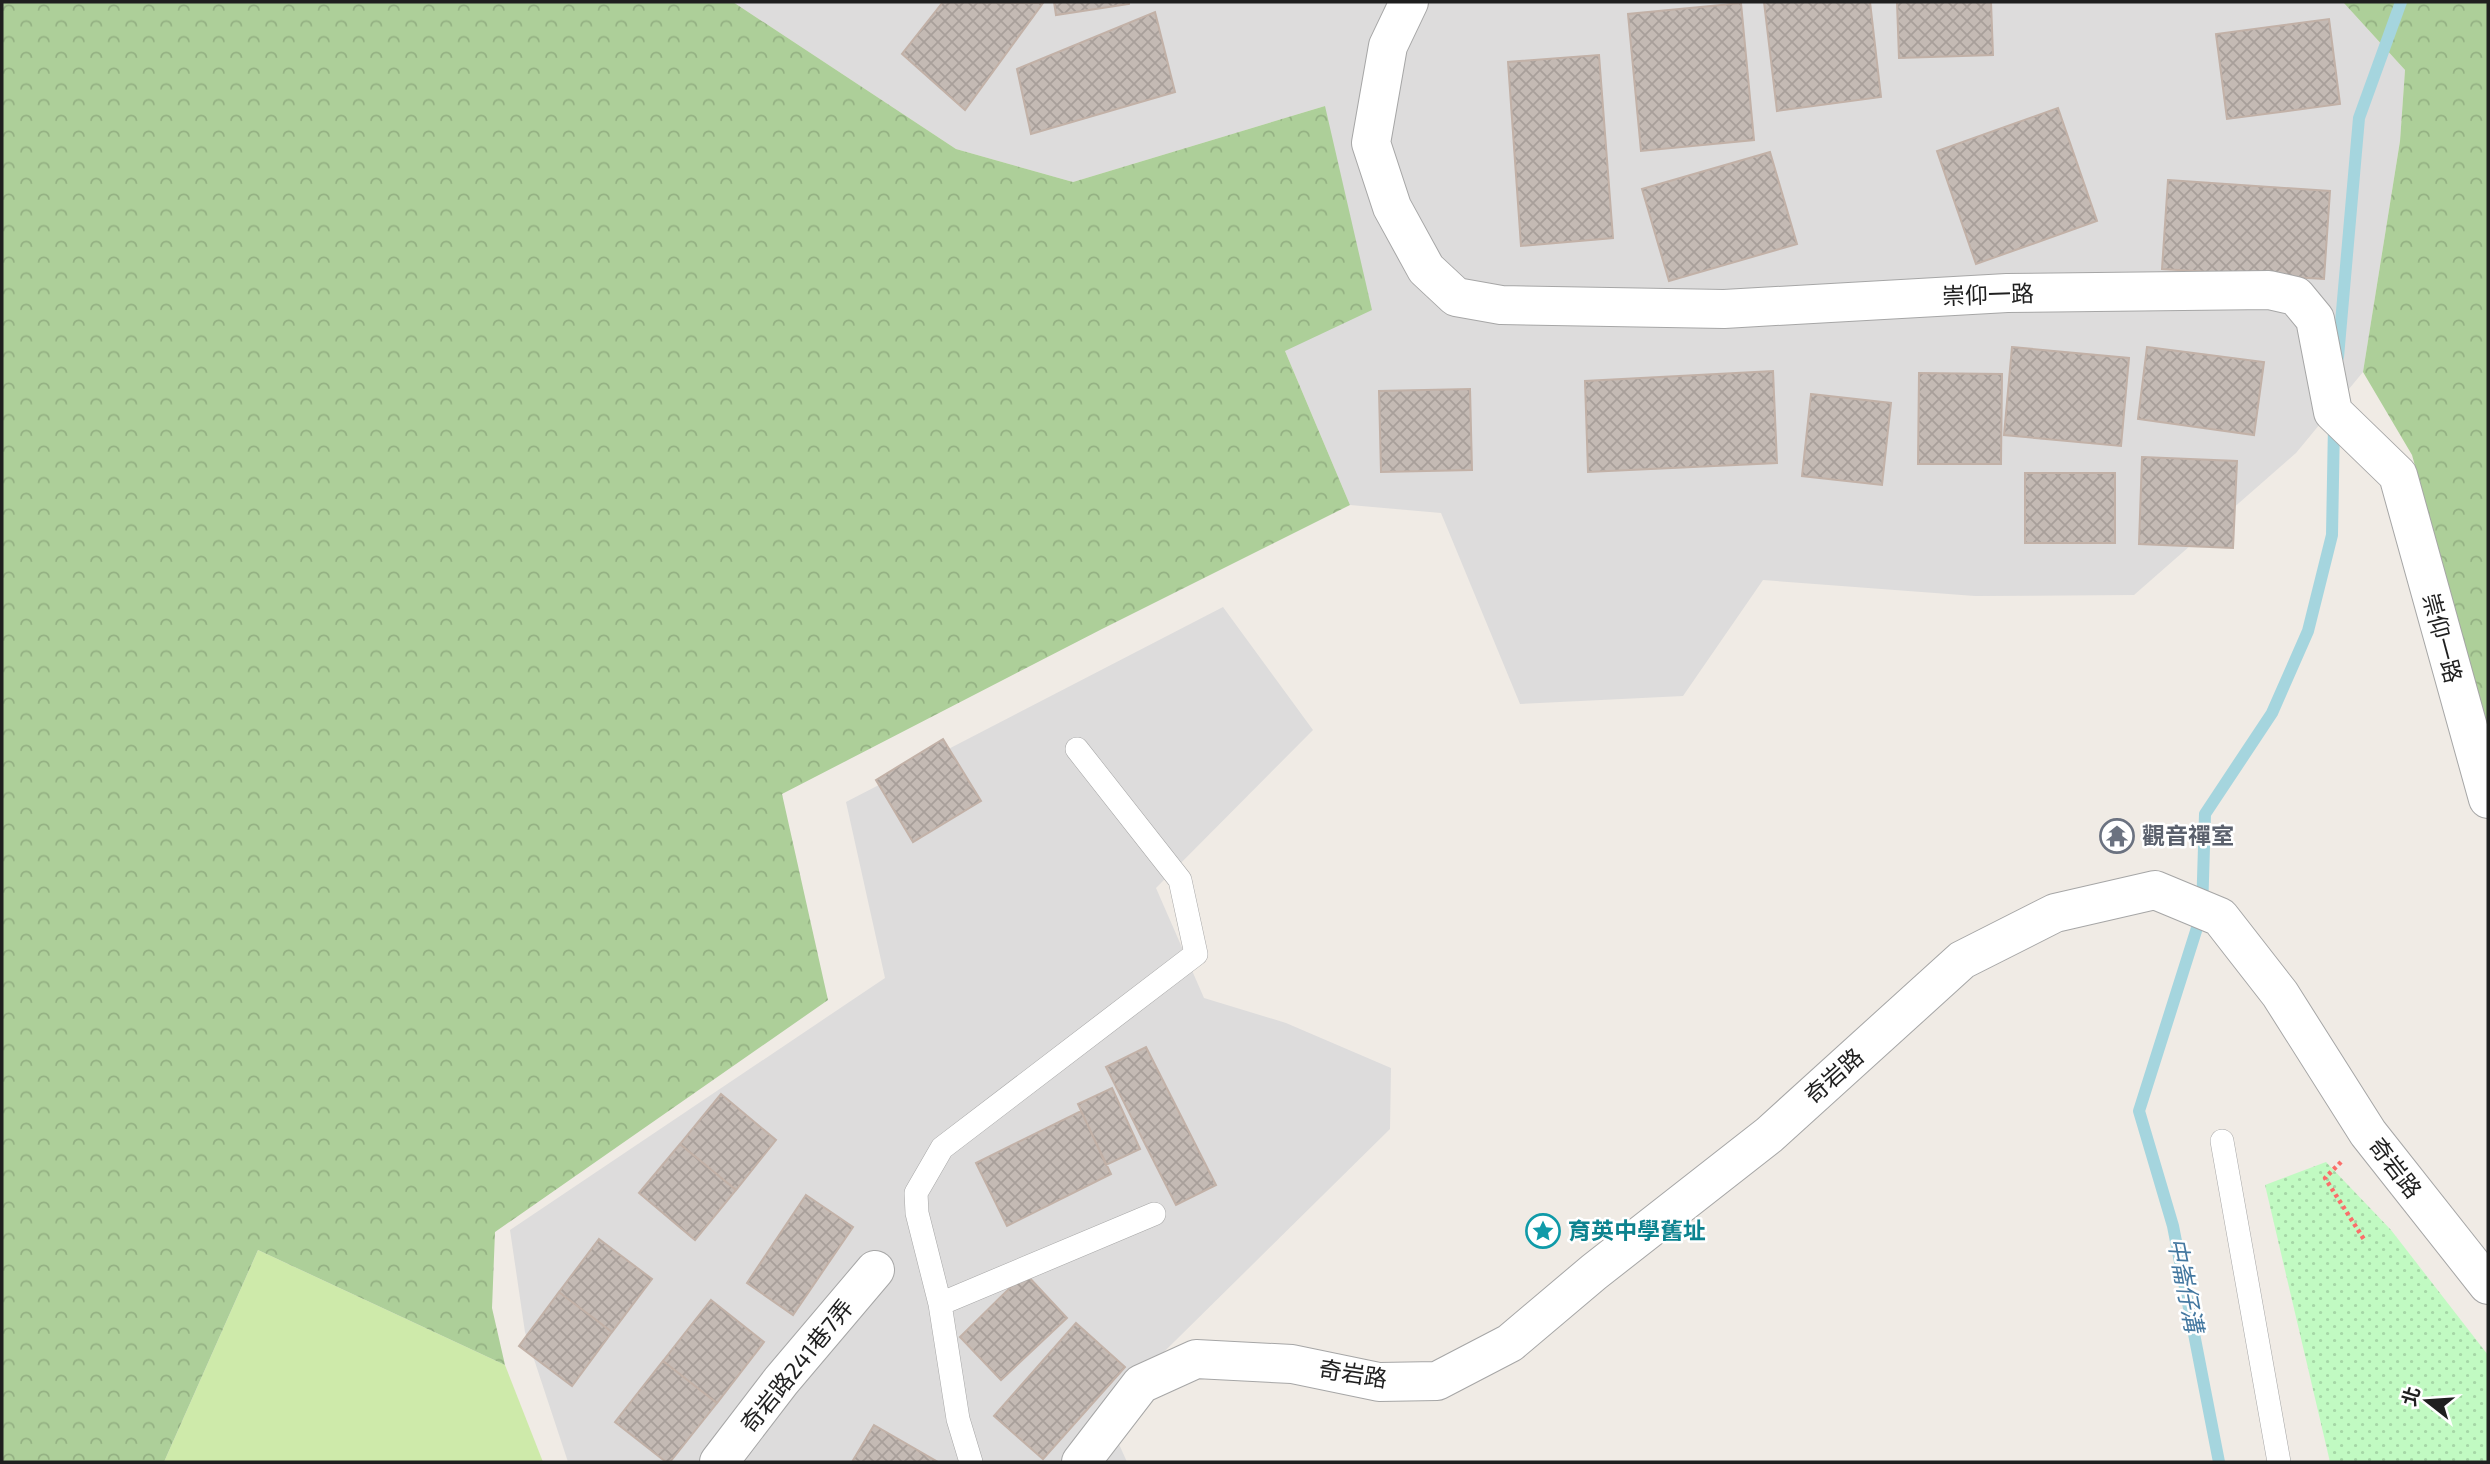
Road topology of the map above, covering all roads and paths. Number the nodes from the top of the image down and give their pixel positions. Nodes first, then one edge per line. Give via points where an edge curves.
1 (1409, 2) edge
2 (1077, 749) dead end
3 (2488, 799) edge
4 (2368, 1133) junction
5 (2222, 1141) dead end
6 (1154, 1214) dead end
7 (2365, 1241) dead end
8 (875, 1270) dead end
9 (2488, 1285) edge
10 (940, 1304) junction
11 (719, 1462) edge
12 (971, 1462) edge
13 (1081, 1462) edge
14 (2279, 1462) edge

1 - 3 street, 崇仰一路 via 1388,46 1371,143 1392,207 1426,270 1456,297 1502,305 1724,309 2007,293 2269,290 2296,296 2315,319 2333,412 2398,475
2 - 10 lane via 1180,880 1196,954 942,1148 916,1193 916,1213
4 - 7 path via 2325,1178
4 - 9 street, 奇岩路
4 - 13 street, 奇岩路 via 2280,994 2220,917 2155,890 2055,913 1962,960 1769,1135 1510,1343 1437,1381 1379,1381 1292,1364 1196,1359 1141,1384
5 - 14 lane
6 - 10 lane
8 - 11 street, 奇岩路241巷7弄
10 - 12 lane via 958,1419

